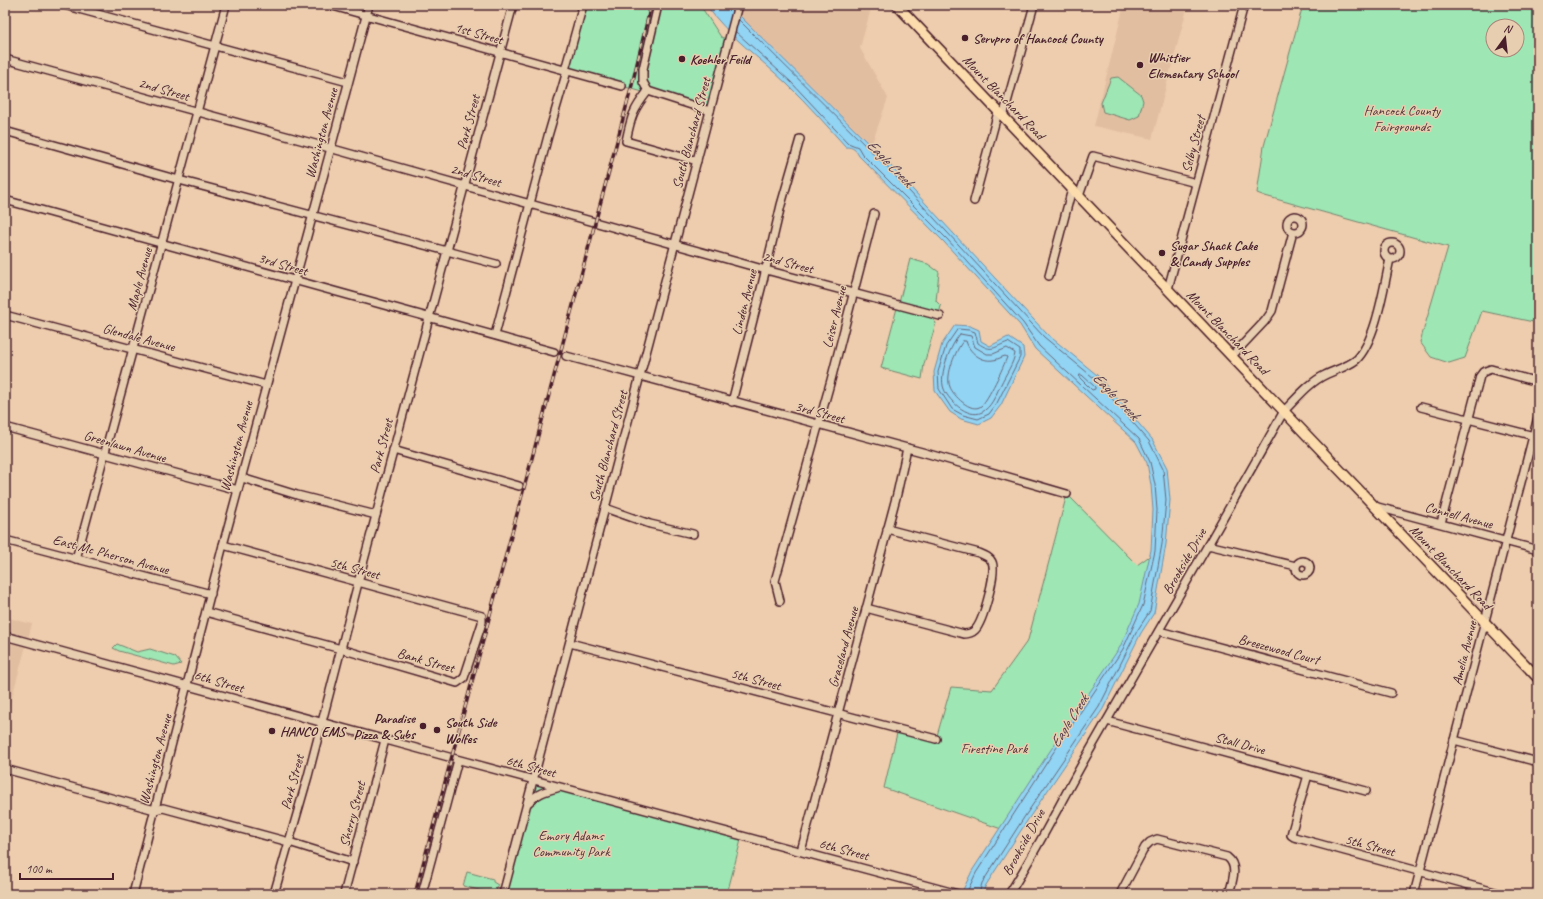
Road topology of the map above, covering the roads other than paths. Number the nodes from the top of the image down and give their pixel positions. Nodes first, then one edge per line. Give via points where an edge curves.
1 (64, 5) edge
2 (226, 5) edge
3 (329, 5) edge
4 (369, 5) edge
5 (513, 5) edge
6 (583, 5) edge
7 (658, 5) edge
8 (738, 5) edge
9 (897, 5) edge
10 (1034, 5) edge
11 (1244, 5) edge
12 (366, 15) junction
13 (215, 46) junction
14 (501, 52) junction
15 (5, 59) edge
16 (566, 70) junction
17 (348, 82) junction
18 (622, 86) dead end
19 (648, 90) junction
20 (710, 110) junction
21 (196, 112) junction
22 (1001, 114) junction
23 (5, 131) edge
24 (800, 139) dead end
25 (331, 148) junction
26 (697, 161) junction
27 (180, 180) junction
28 (1196, 183) junction
29 (464, 186) junction
30 (1072, 189) junction
31 (1079, 196) junction
32 (5, 200) edge
33 (974, 201) dead end
34 (530, 204) junction
35 (874, 214) dead end
36 (313, 215) junction
37 (1293, 232) dead end
38 (162, 244) junction
39 (675, 244) junction
40 (447, 251) junction
41 (1390, 259) dead end
42 (496, 264) dead end
43 (766, 270) junction
44 (1049, 276) dead end
45 (295, 281) junction
46 (1168, 289) junction
47 (853, 293) junction
48 (5, 315) edge
49 (940, 316) dead end
50 (429, 317) junction
51 (495, 335) junction
52 (132, 349) junction
53 (554, 352) dead end
54 (566, 356) dead end
55 (1232, 356) junction
56 (640, 376) junction
57 (1538, 382) edge
58 (266, 385) junction
59 (732, 402) junction
60 (1421, 407) dead end
61 (1284, 411) junction
62 (1538, 417) edge
63 (1469, 419) junction
64 (818, 425) junction
65 (5, 427) edge
66 (1536, 436) edge
67 (907, 448) junction
68 (393, 450) junction
69 (104, 453) junction
70 (242, 478) junction
71 (519, 486) dead end
72 (238, 490) junction
73 (1067, 494) dead end
74 (1374, 506) junction
75 (605, 508) junction
76 (376, 515) junction
77 (1441, 523) junction
78 (887, 529) junction
79 (693, 534) dead end
80 (5, 540) edge
81 (1506, 541) junction
82 (222, 545) junction
83 (1208, 545) junction
84 (1538, 550) edge
85 (76, 559) junction
86 (1296, 566) dead end
87 (358, 583) junction
88 (211, 594) junction
89 (780, 601) dead end
90 (866, 608) junction
91 (206, 612) junction
92 (482, 616) joint
93 (1485, 623) junction
94 (1159, 631) junction
95 (5, 636) edge
96 (570, 643) junction
97 (341, 649) junction
98 (1538, 678) edge
99 (188, 686) junction
100 (1391, 692) dead end
101 (838, 714) junction
102 (1107, 721) junction
103 (322, 723) junction
104 (936, 739) dead end
105 (385, 740) junction
106 (1454, 740) junction
107 (458, 760) junction
108 (1538, 762) edge
109 (5, 770) edge
110 (1308, 775) junction
111 (533, 780) junction
112 (560, 787) junction
113 (1366, 791) dead end
114 (526, 804) junction
115 (155, 810) junction
116 (289, 842) junction
117 (801, 851) junction
118 (353, 862) junction
119 (1420, 872) junction
120 (133, 894) edge
121 (274, 894) edge
122 (344, 894) edge
123 (422, 894) edge
124 (503, 894) edge
125 (958, 894) edge
126 (1009, 894) edge
127 (1120, 894) edge
128 (1229, 894) edge
129 (1414, 894) edge
130 (1502, 894) edge

1 - 13 street
2 - 13 street, Maple Avenue
3 - 12 street, 1st Street
4 - 12 street, Washington Avenue
5 - 14 street, Park Street
6 - 16 street
7 - 19 street via 643,69 643,82
8 - 20 street, South Blanchard Street
9 - 22 main road, Mount Blanchard Road
10 - 22 street
11 - 28 street, Selby Street
12 - 14 street, 1st Street
12 - 17 street, Washington Avenue
13 - 17 street
13 - 21 street, Maple Avenue
14 - 16 street, 1st Street
14 - 29 street, Park Street
15 - 21 street, 2nd Street
16 - 18 street, 1st Street
16 - 34 street
17 - 25 street, Washington Avenue
19 - 20 street
19 - 26 street via 631,117 626,142
20 - 26 street, South Blanchard Street
21 - 25 street, 2nd Street
21 - 27 street, Maple Avenue
22 - 30 main road, Mount Blanchard Road
22 - 33 street
23 - 27 street
24 - 43 street, Linden Avenue
25 - 29 street, 2nd Street
25 - 36 street, Washington Avenue
26 - 39 street, South Blanchard Street
27 - 36 street
27 - 38 street, Maple Avenue
28 - 31 street via 1094,156
28 - 46 street, Selby Street
29 - 34 street, 2nd Street
29 - 40 street, Park Street
30 - 31 main road, Mount Blanchard Road
30 - 44 street
31 - 46 main road, Mount Blanchard Road
32 - 38 street, 3rd Street
34 - 39 street, 2nd Street
34 - 51 street
35 - 47 street, Leiser Avenue
36 - 40 street
36 - 45 street, Washington Avenue
37 - 55 street via 1272,311
38 - 45 street, 3rd Street
38 - 52 street, Maple Avenue
39 - 43 street, 2nd Street
39 - 56 street, South Blanchard Street
40 - 42 street
40 - 50 street, Park Street
41 - 61 street, Brookside Drive via 1375,322 1363,351 1354,361 1315,382
43 - 47 street, 2nd Street
43 - 59 street, Linden Avenue
45 - 50 street, 3rd Street
45 - 58 street, Washington Avenue
46 - 55 main road, Mount Blanchard Road
47 - 49 street, 2nd Street
47 - 64 street, Leiser Avenue
48 - 52 street, Glendale Avenue
50 - 51 street, 3rd Street
50 - 68 street, Park Street
51 - 53 street, 3rd Street
52 - 58 street, Glendale Avenue
52 - 69 street, Maple Avenue
54 - 56 street, 3rd Street
55 - 61 main road, Mount Blanchard Road
56 - 59 street, 3rd Street
56 - 75 street, South Blanchard Street
57 - 63 street via 1492,368 1483,372
58 - 70 street, Washington Avenue
59 - 64 street, 3rd Street
60 - 63 street
61 - 74 main road, Mount Blanchard Road
61 - 83 street, Brookside Drive
62 - 66 street, Amelia Avenue
63 - 66 street
63 - 77 street
64 - 67 street, 3rd Street
64 - 89 street, Leiser Avenue via 775,581
65 - 69 street, Greenlawn Avenue
66 - 81 street, Amelia Avenue
67 - 73 street, 3rd Street
67 - 78 street, Graceland Avenue
68 - 71 street
68 - 76 street, Park Street
69 - 72 street, Greenlawn Avenue
69 - 85 street, Maple Avenue
70 - 72 street, Washington Avenue
70 - 76 street
72 - 82 street, Washington Avenue
74 - 77 street, Connell Avenue
74 - 93 main road, Mount Blanchard Road
75 - 79 street via 650,524
75 - 96 street, South Blanchard Street
76 - 87 street, Park Street
77 - 81 street, Connell Avenue
78 - 90 street, Graceland Avenue
78 - 90 street via 988,557 993,565 981,620 975,630 964,634
80 - 85 street, East Mc Pherson Avenue
81 - 84 street, Connell Avenue
81 - 93 street, Amelia Avenue
82 - 87 street, 5th Street
82 - 88 street, Washington Avenue
83 - 86 street
83 - 94 street, Brookside Drive
85 - 88 street, East Mc Pherson Avenue
87 - 92 street, 5th Street
87 - 97 street, Park Street
88 - 91 street, Washington Avenue
90 - 101 street, Graceland Avenue
91 - 97 street
91 - 99 street, Washington Avenue
92 - 97 street, Bank Street via 464,678 457,683
93 - 98 main road, Mount Blanchard Road
93 - 106 street, Amelia Avenue
94 - 100 street, Breezewood Court
94 - 102 street, Brookside Drive
95 - 99 street, 6th Street
96 - 101 street, 5th Street
96 - 111 street, South Blanchard Street
97 - 103 street, Park Street
99 - 103 street, 6th Street
99 - 115 street, Washington Avenue
101 - 104 street, 5th Street
101 - 117 street, Graceland Avenue
102 - 110 street, Stall Drive
102 - 126 street, Brookside Drive
103 - 105 street, 6th Street
103 - 116 street, Park Street
105 - 107 street, 6th Street
105 - 118 street, Sherry Street
106 - 108 street
106 - 119 street, Amelia Avenue
107 - 111 street, 6th Street
107 - 123 street
109 - 115 street
110 - 113 street, Stall Drive
110 - 119 street, 5th Street via 1292,836
111 - 112 street, 6th Street
111 - 114 street, South Blanchard Street
112 - 114 street via 541,792
112 - 117 street, 6th Street
114 - 124 street, South Blanchard Street
115 - 116 street via 163,808
115 - 120 street, Washington Avenue
116 - 118 street
116 - 121 street, Park Street
117 - 125 street, 6th Street
118 - 122 street, Sherry Street
119 - 129 street, Amelia Avenue
119 - 130 street, 5th Street
127 - 128 street via 1145,847 1153,840 1162,840 1224,856 1230,860 1234,873

